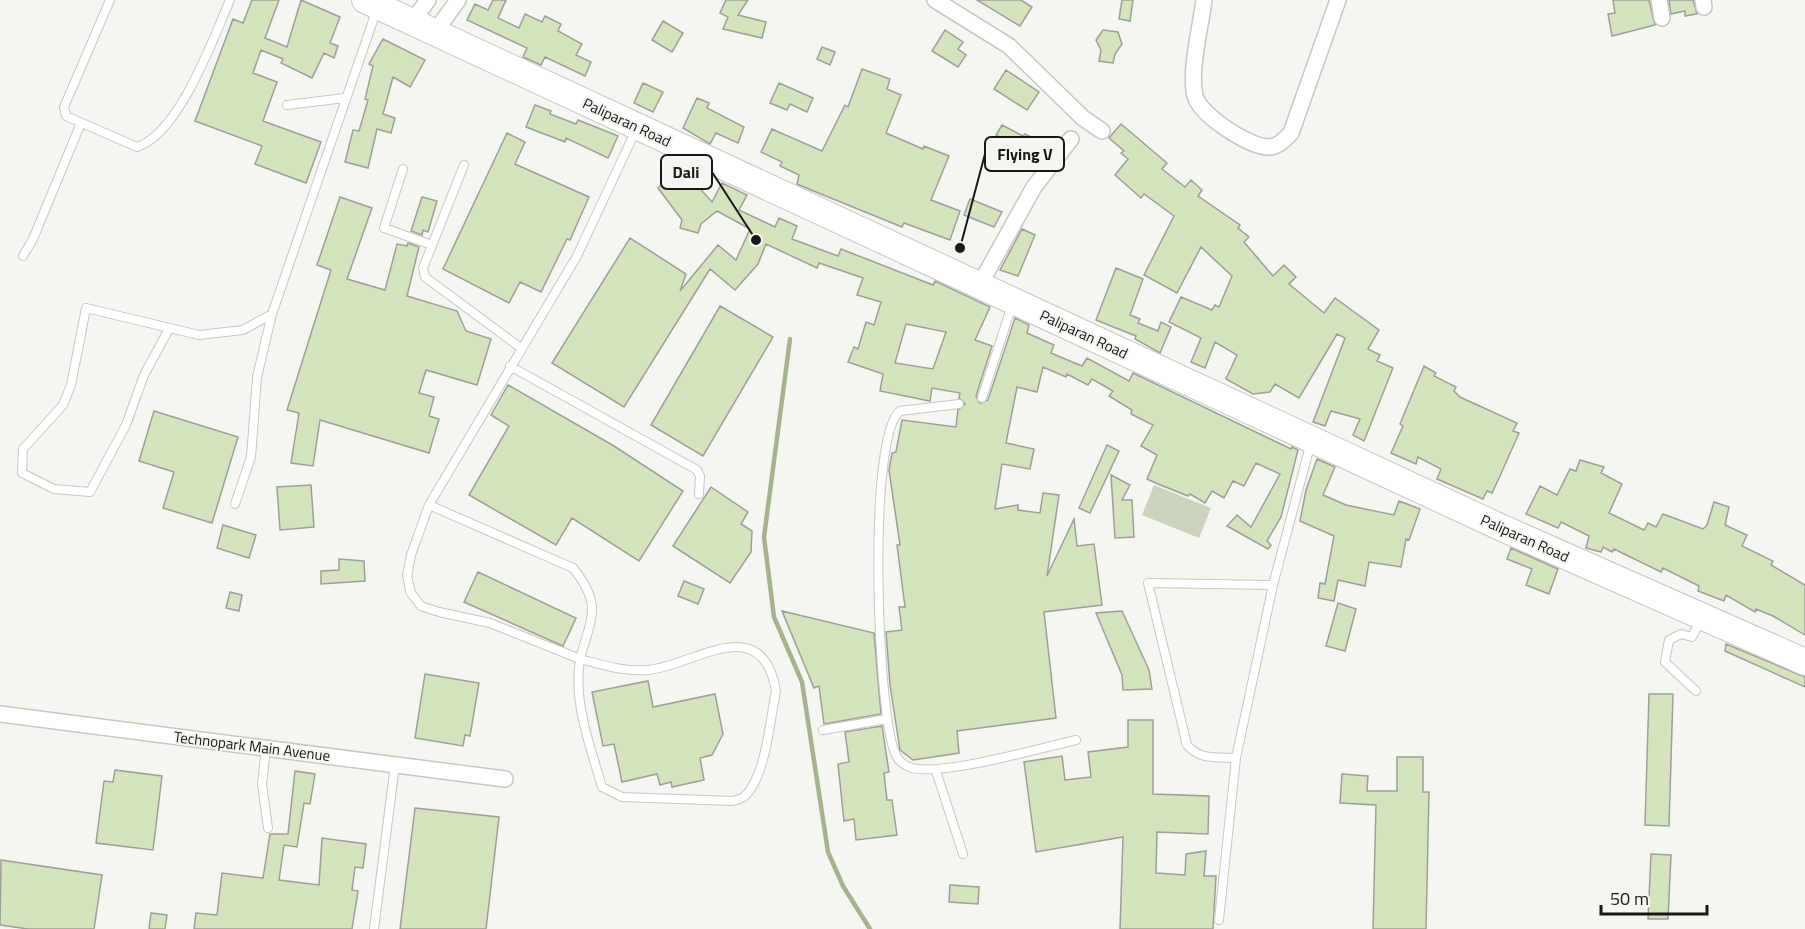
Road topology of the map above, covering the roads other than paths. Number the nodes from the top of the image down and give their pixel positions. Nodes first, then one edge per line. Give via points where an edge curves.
1 (110, 0) edge
2 (230, 0) edge
3 (428, 0) edge
4 (458, 0) edge
5 (935, 0) edge
6 (1204, 0) edge
7 (1338, 0) edge
8 (1659, 0) edge
9 (372, 3) edge
10 (1662, 18) dead end
11 (423, 27) junction
12 (345, 98) junction
13 (287, 105) dead end
14 (81, 123) junction
15 (638, 127) junction
16 (1102, 132) dead end
17 (1071, 139) dead end
18 (464, 165) dead end
19 (403, 169) dead end
20 (432, 245) junction
21 (23, 256) dead end
22 (979, 285) junction
23 (1013, 301) junction
24 (272, 314) junction
25 (169, 329) junction
26 (521, 348) junction
27 (510, 366) junction
28 (982, 398) dead end
29 (959, 404) dead end
30 (1312, 440) junction
31 (699, 494) dead end
32 (236, 504) dead end
33 (429, 505) junction
34 (1273, 585) junction
35 (1702, 618) junction
36 (580, 659) junction
37 (1805, 662) edge
38 (1696, 691) dead end
39 (0, 714) edge
40 (887, 719) junction
41 (823, 730) dead end
42 (1076, 741) dead end
43 (266, 748) junction
44 (1236, 758) junction
45 (395, 765) junction
46 (936, 771) junction
47 (505, 779) dead end
48 (268, 828) dead end
49 (963, 854) dead end
50 (1219, 920) dead end
51 (374, 929) edge

1 - 14 lane via 64,107 66,116
2 - 14 lane via 192,87 149,143 137,147
3 - 11 street
4 - 11 street
5 - 16 street via 1009,46
6 - 7 street via 1195,97 1228,130 1270,147 1291,133
8 - 10 street
9 - 11 main road, Paliparan Road
9 - 12 lane
11 - 15 main road, Paliparan Road
12 - 13 lane
12 - 24 lane
14 - 21 lane
15 - 22 main road, Paliparan Road
15 - 26 lane via 577,256
17 - 22 street via 1034,187
18 - 20 lane
19 - 20 lane via 384,228
20 - 26 lane via 423,268 425,277
22 - 23 main road, Paliparan Road
23 - 28 lane
23 - 30 main road, Paliparan Road
24 - 25 lane via 243,330 199,335
24 - 32 lane via 257,377 251,457
25 - 25 lane via 86,308 71,385 63,405 23,449 22,473 54,489 90,492
26 - 27 lane
27 - 31 lane via 697,470
27 - 33 lane
29 - 40 lane via 900,411 886,440 878,605
30 - 34 lane
30 - 35 main road, Paliparan Road
33 - 36 lane via 573,568 588,586 592,599
33 - 36 lane via 407,576 411,593 421,606 489,623
34 - 44 lane
34 - 44 lane via 1148,583 1186,745 1203,757
35 - 37 main road, Paliparan Road
35 - 38 lane via 1692,637 1681,634 1669,640 1665,662
36 - 36 lane via 578,700 602,787 621,797 732,801 744,797 763,756 776,691 759,655 734,647 707,650 651,670 626,671
39 - 43 street, Technopark Main Avenue
40 - 41 lane
40 - 46 lane via 897,758 916,770
42 - 46 lane
43 - 45 street, Technopark Main Avenue
43 - 48 lane via 262,784
44 - 50 lane
45 - 47 street, Technopark Main Avenue
45 - 51 lane
46 - 49 lane

